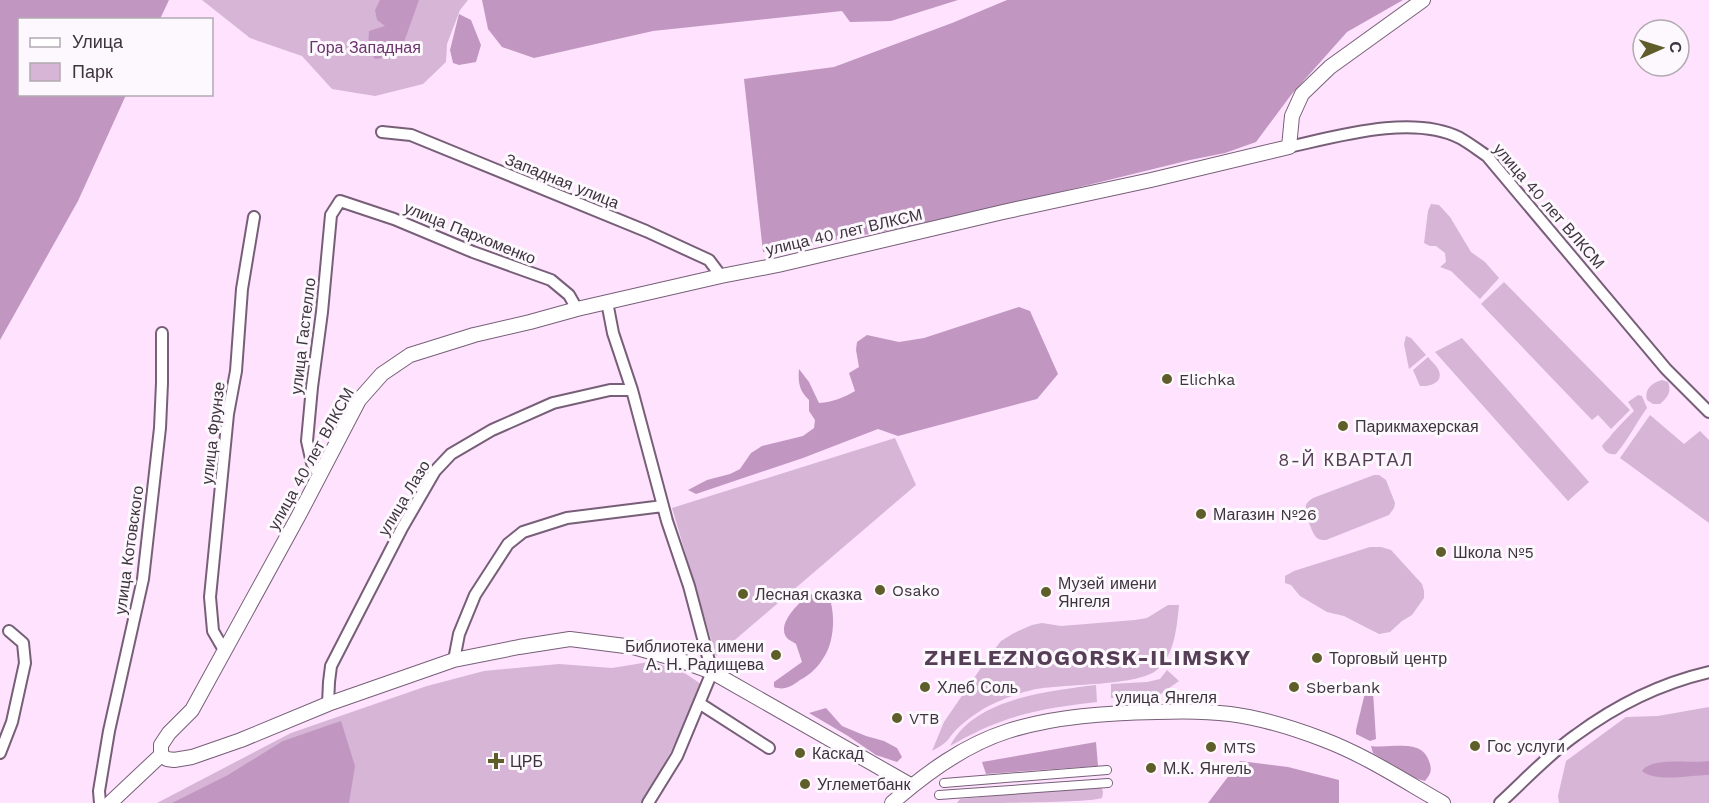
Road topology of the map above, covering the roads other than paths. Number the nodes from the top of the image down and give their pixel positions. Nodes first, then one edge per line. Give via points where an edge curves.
1 (1423, 0) edge
2 (382, 132) dead end
3 (1289, 147) junction
4 (340, 201) joint
5 (254, 217) dead end
6 (721, 276) junction
7 (607, 302) junction
8 (577, 309) junction
9 (162, 333) dead end
10 (632, 390) junction
11 (1709, 412) edge
12 (319, 475) junction
13 (663, 506) junction
14 (9, 630) dead end
15 (224, 650) junction
16 (454, 660) junction
17 (712, 672) junction
18 (1709, 672) edge
19 (699, 703) junction
20 (328, 704) junction
21 (769, 748) dead end
22 (0, 753) edge
23 (161, 755) junction
24 (1107, 770) dead end
25 (944, 783) dead end
26 (1108, 783) dead end
27 (912, 786) junction
28 (939, 795) dead end
29 (100, 803) edge
30 (110, 803) edge
31 (648, 803) edge
32 (892, 803) edge
33 (1443, 803) edge
34 (1500, 803) edge

1 - 3 street via 1330,67 1302,94 1292,116
2 - 6 street, Западная улица via 411,135 646,231 709,260
3 - 6 street, улица 40 лет ВЛКСМ
3 - 11 street, улица 40 лет ВЛКСМ via 1369,130 1406,127 1459,138 1487,156 1666,369
4 - 8 street, улица Пархоменко via 551,280 569,295
4 - 12 street, улица Гастелло via 332,215 312,387 308,441
5 - 15 street, улица Фрунзе via 242,289 210,597 213,631
6 - 7 street, улица 40 лет ВЛКСМ
7 - 8 street, улица 40 лет ВЛКСМ
7 - 10 street
8 - 12 street, улица 40 лет ВЛКСМ via 410,355 382,374 359,400
9 - 29 street, улица Котовского via 159,428 143,579 109,731
10 - 13 street
10 - 20 street, улица Лазо via 610,390 553,403 492,430 451,454 435,471 402,528 331,666
12 - 15 street, улица 40 лет ВЛКСМ
13 - 16 street via 567,518 523,532 508,544 475,595 459,634
13 - 17 street
14 - 22 street via 22,643 25,663 12,722
15 - 23 street, улица 40 лет ВЛКСМ via 192,710 161,745
16 - 17 street via 570,639 633,647
16 - 20 street
17 - 19 street
17 - 27 street
18 - 34 street via 1625,704 1575,735
19 - 21 street
19 - 31 street via 676,756
20 - 23 street via 192,757 174,760
23 - 30 street, улица 40 лет ВЛКСМ
24 - 25 street
26 - 28 street
27 - 32 street, улица Янгеля
27 - 33 street, улица Янгеля via 971,747 1043,722 1126,712 1193,711 1231,714 1323,739

